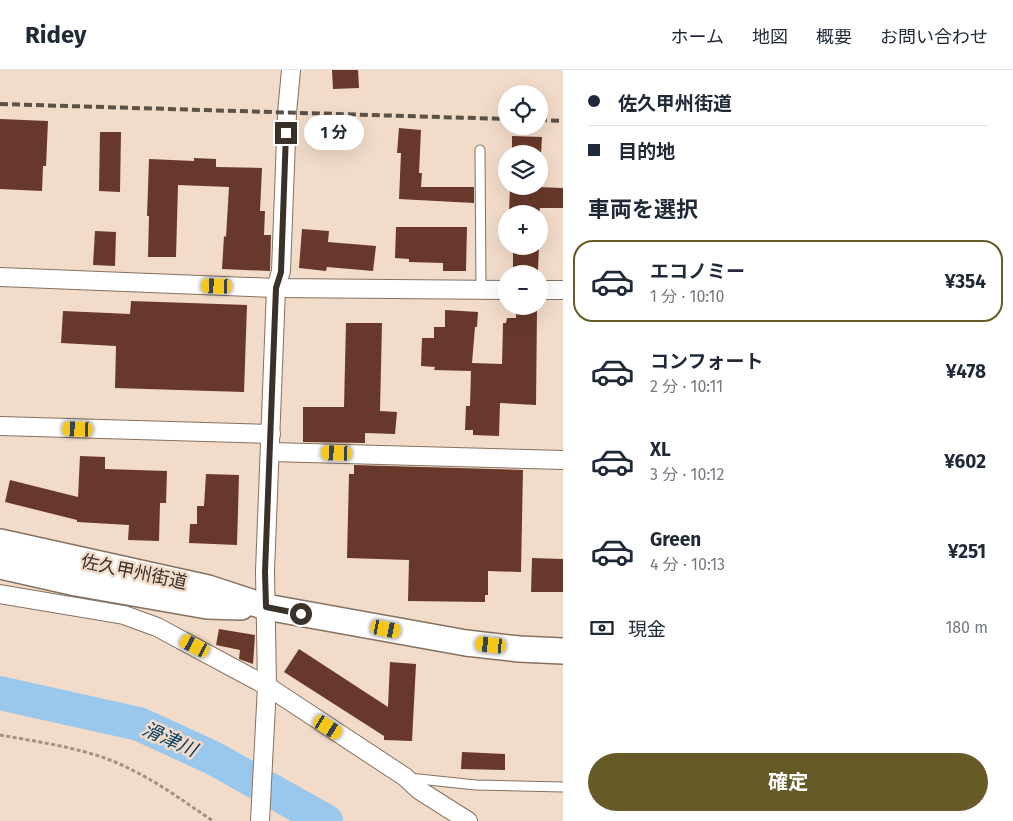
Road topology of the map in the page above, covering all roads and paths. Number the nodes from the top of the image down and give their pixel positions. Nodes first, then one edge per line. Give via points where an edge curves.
1 (291, 70) edge
2 (480, 150) dead end
3 (0, 277) edge
4 (276, 288) junction
5 (481, 289) junction
6 (498, 290) edge
7 (548, 290) edge
8 (563, 290) edge
9 (0, 426) edge
10 (271, 434) junction
11 (271, 452) junction
12 (563, 460) edge
13 (0, 542) edge
14 (0, 566) edge
15 (0, 594) edge
16 (266, 607) junction
17 (563, 651) edge
18 (266, 690) junction
19 (0, 734) edge
20 (405, 777) junction
21 (563, 787) edge
22 (213, 821) edge
23 (260, 821) edge
24 (468, 821) edge

1 - 4 street via 281,272
2 - 5 lane
3 - 4 street
4 - 5 street
4 - 10 street
5 - 6 street
7 - 8 street
9 - 10 street
10 - 11 street
11 - 12 street
11 - 16 street
13 - 16 main road, 佐久甲州街道 via 208,588
14 - 16 main road, 佐久甲州街道 via 207,606
15 - 18 street via 124,614 158,627
16 - 17 main road, 佐久甲州街道 via 466,643
16 - 18 street
18 - 20 street
18 - 23 street
19 - 22 path via 89,754 125,766
20 - 21 lane via 476,785
20 - 24 street via 419,790

